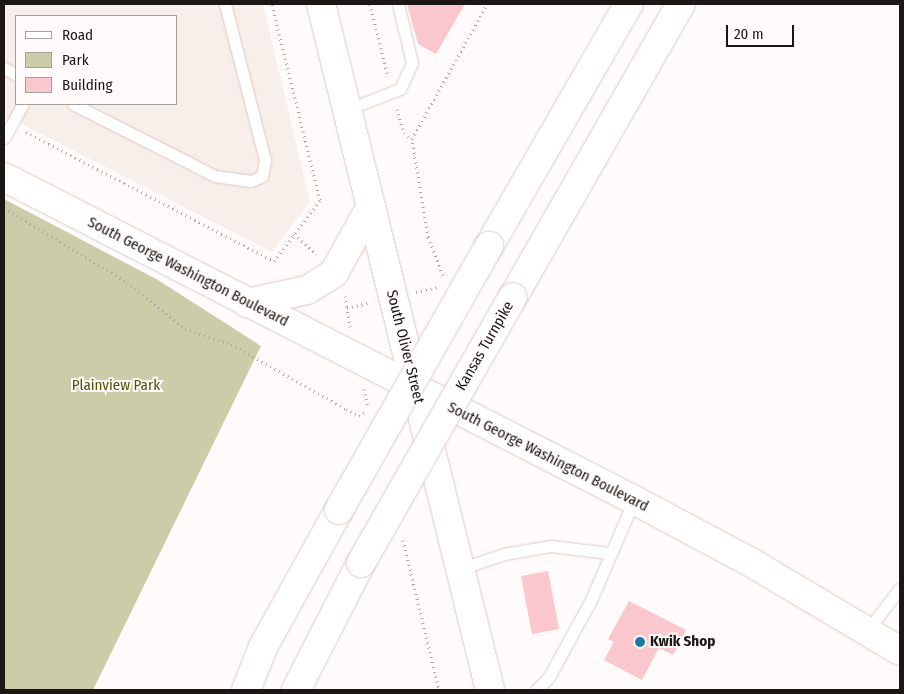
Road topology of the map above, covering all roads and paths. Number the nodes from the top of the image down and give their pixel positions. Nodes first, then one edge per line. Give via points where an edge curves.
1 (226, 4) edge
2 (321, 4) edge
3 (398, 4) edge
4 (487, 4) edge
5 (629, 4) edge
6 (681, 4) edge
7 (4, 68) edge
8 (15, 74) edge
9 (22, 105) edge
10 (75, 105) edge
11 (346, 110) junction
12 (4, 138) edge
13 (4, 177) edge
14 (4, 208) edge
15 (370, 208) junction
16 (294, 234) dead end
17 (321, 259) dead end
18 (430, 289) dead end
19 (247, 303) junction
20 (355, 306) dead end
21 (349, 322) dead end
22 (415, 388) junction
23 (373, 417) dead end
24 (634, 500) junction
25 (400, 530) dead end
26 (609, 553) junction
27 (459, 569) junction
28 (900, 588) edge
29 (868, 631) junction
30 (900, 651) edge
31 (246, 690) edge
32 (296, 690) edge
33 (439, 690) edge
34 (490, 690) edge
35 (536, 690) edge

1 - 10 lane via 265,160 262,176 251,181 214,176
2 - 11 main road, South Oliver Street
3 - 11 lane via 412,63 400,89
4 - 18 path via 412,139 428,237 447,285
5 - 31 main road, bridge via 339,510 263,647
6 - 32 main road, Kansas Turnpike, bridge via 361,563
7 - 8 lane
9 - 12 lane
11 - 15 main road, South Oliver Street
13 - 19 main road, South George Washington Boulevard
14 - 23 path via 127,282 185,329 231,344 359,416 369,409
15 - 19 main road via 334,273 307,290
15 - 22 main road, South Oliver Street
16 - 17 path
19 - 22 main road, South George Washington Boulevard
20 - 21 path via 347,308
22 - 24 main road, South George Washington Boulevard
22 - 27 main road, South Oliver Street
24 - 26 lane
24 - 29 main road, South George Washington Boulevard
25 - 33 path
26 - 27 lane via 551,546 504,554
26 - 35 lane via 591,600 549,677
27 - 34 main road, South Oliver Street
28 - 29 lane
29 - 30 main road, South George Washington Boulevard

